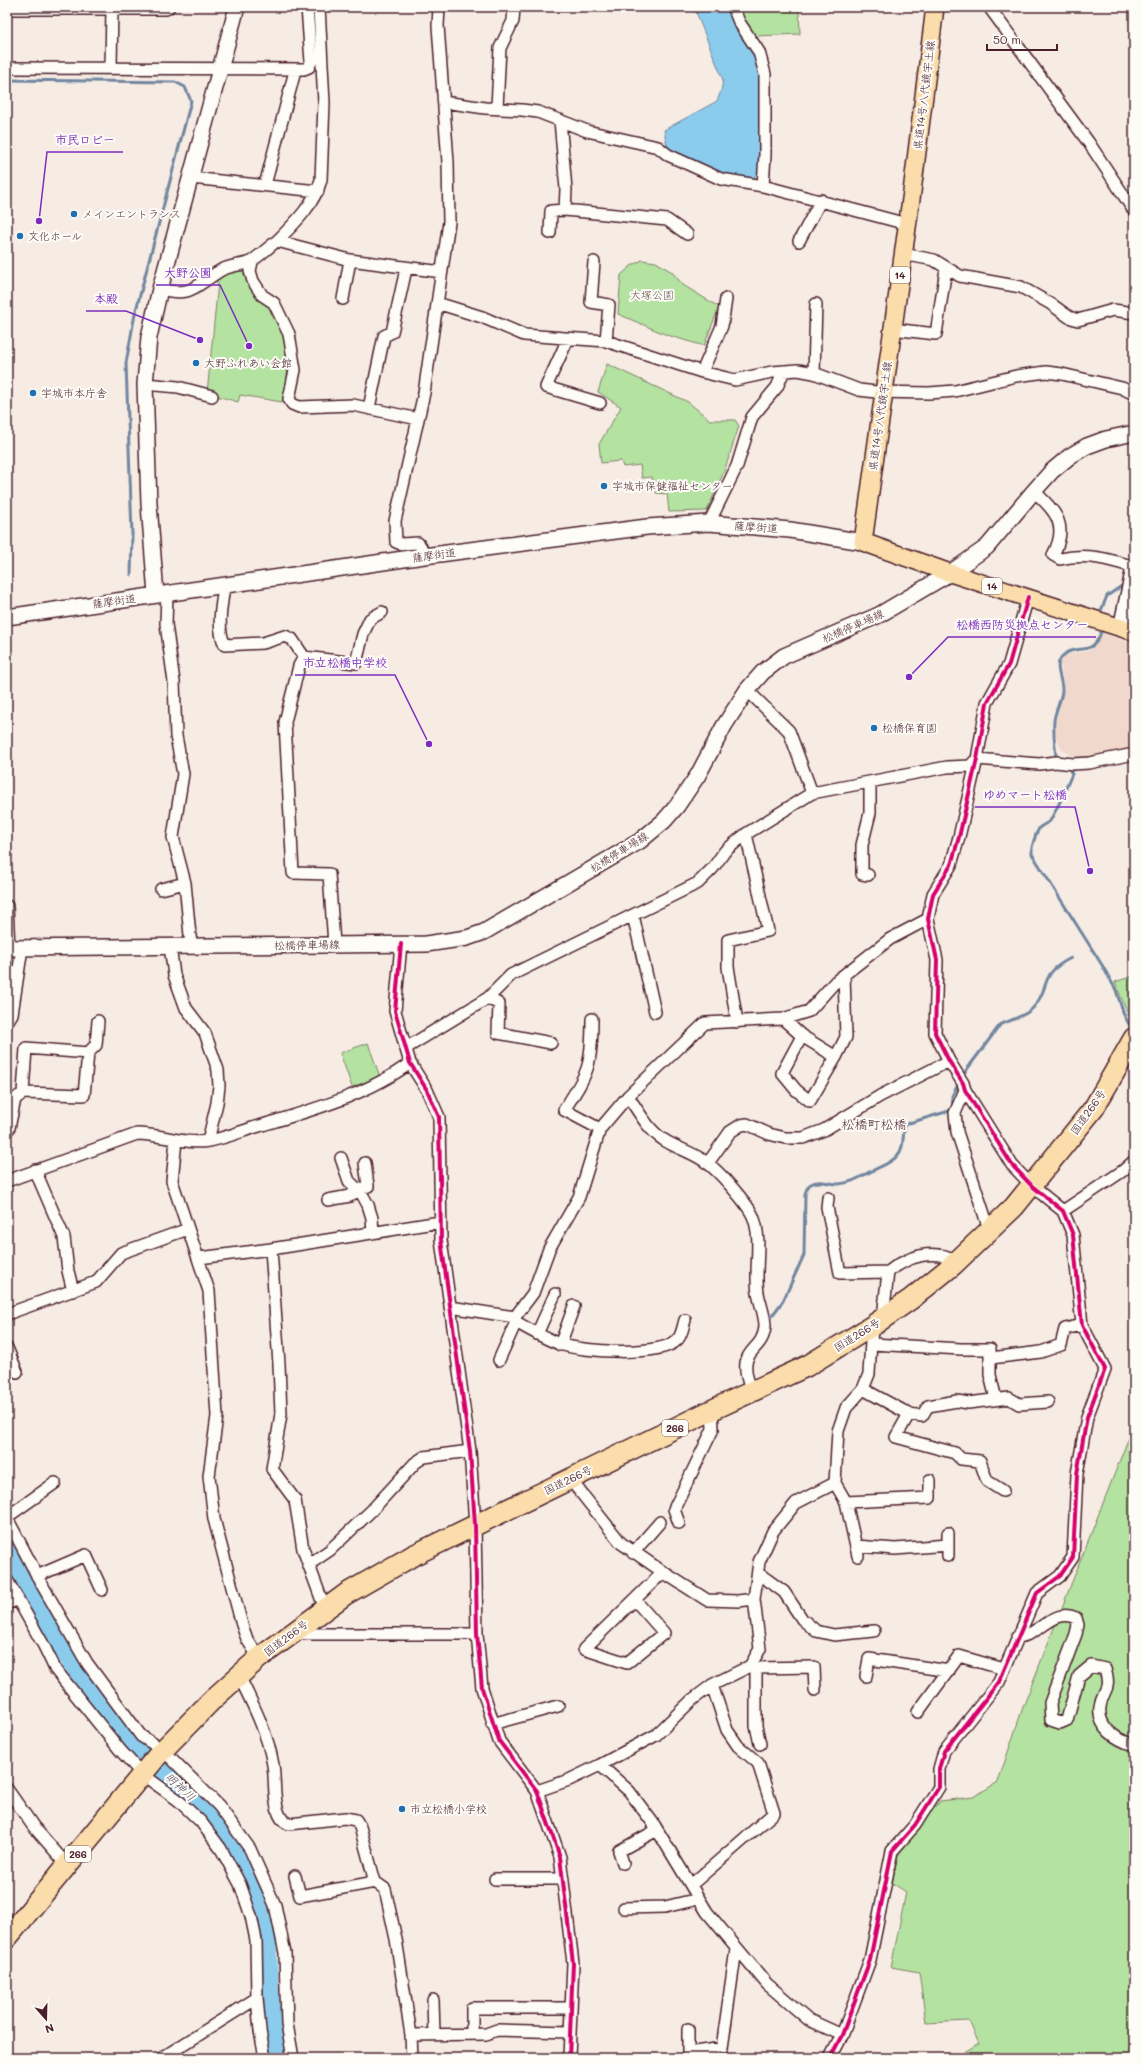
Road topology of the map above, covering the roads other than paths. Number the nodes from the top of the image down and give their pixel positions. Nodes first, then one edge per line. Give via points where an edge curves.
1 (169, 7) edge
2 (237, 7) edge
3 (307, 7) edge
4 (319, 7) edge
5 (439, 7) edge
6 (514, 7) edge
7 (733, 7) edge
8 (935, 7) edge
9 (989, 7) edge
10 (112, 8) edge
11 (7, 9) edge
12 (7, 68) edge
13 (110, 68) junction
14 (221, 68) junction
15 (295, 70) junction
16 (444, 102) junction
17 (497, 108) junction
18 (560, 120) junction
19 (191, 178) junction
20 (265, 185) junction
21 (763, 186) junction
22 (318, 191) junction
23 (821, 200) junction
24 (565, 210) junction
25 (1134, 211) edge
26 (907, 224) junction
27 (550, 233) dead end
28 (687, 234) dead end
29 (277, 241) junction
30 (799, 241) dead end
31 (903, 254) junction
32 (350, 260) junction
33 (252, 262) junction
34 (594, 262) dead end
35 (406, 269) junction
36 (946, 269) junction
37 (442, 272) junction
38 (160, 289) junction
39 (343, 299) dead end
40 (726, 299) dead end
41 (437, 303) junction
42 (816, 304) dead end
43 (1134, 313) edge
44 (892, 329) junction
45 (568, 339) junction
46 (606, 341) junction
47 (784, 371) junction
48 (702, 372) junction
49 (814, 373) junction
50 (145, 384) junction
51 (884, 392) junction
52 (1134, 394) edge
53 (212, 396) dead end
54 (600, 403) dead end
55 (369, 408) junction
56 (418, 419) junction
57 (1134, 434) edge
58 (1034, 491) junction
59 (709, 524) junction
60 (863, 542) junction
61 (424, 556) junction
62 (950, 573) junction
63 (1133, 574) edge
64 (224, 586) junction
65 (162, 594) junction
66 (1028, 597) junction
67 (382, 612) dead end
68 (7, 617) edge
69 (1127, 630) edge
70 (304, 657) junction
71 (747, 690) junction
72 (1134, 754) edge
73 (977, 759) junction
74 (870, 783) junction
75 (812, 793) junction
76 (746, 834) junction
77 (868, 875) dead end
78 (185, 883) junction
79 (161, 889) dead end
80 (7, 906) edge
81 (633, 915) junction
82 (928, 919) junction
83 (334, 944) junction
84 (401, 944) junction
85 (170, 946) junction
86 (191, 946) junction
87 (13, 948) edge
88 (844, 975) junction
89 (488, 998) junction
90 (655, 1012) dead end
91 (592, 1019) dead end
92 (783, 1019) junction
93 (98, 1021) dead end
94 (7, 1022) edge
95 (737, 1022) junction
96 (802, 1036) junction
97 (1134, 1038) edge
98 (550, 1043) dead end
99 (406, 1048) junction
100 (88, 1053) junction
101 (836, 1057) junction
102 (949, 1061) junction
103 (410, 1063) junction
104 (962, 1083) junction
105 (23, 1093) junction
106 (628, 1096) junction
107 (600, 1129) junction
108 (7, 1130) edge
109 (176, 1140) junction
110 (208, 1141) junction
111 (340, 1158) dead end
112 (1134, 1161) edge
113 (365, 1162) dead end
114 (708, 1163) junction
115 (35, 1170) junction
116 (7, 1181) edge
117 (1032, 1186) junction
118 (357, 1190) junction
119 (828, 1198) dead end
120 (328, 1200) dead end
121 (1063, 1211) junction
122 (440, 1222) junction
123 (188, 1229) junction
124 (990, 1232) junction
125 (373, 1233) junction
126 (271, 1249) junction
127 (199, 1258) junction
128 (957, 1262) junction
129 (888, 1272) junction
130 (73, 1291) junction
131 (555, 1294) dead end
132 (574, 1306) dead end
133 (450, 1307) junction
134 (7, 1314) edge
135 (516, 1319) junction
136 (685, 1320) dead end
137 (1082, 1325) junction
138 (876, 1329) junction
139 (537, 1334) junction
140 (560, 1345) junction
141 (7, 1348) edge
142 (991, 1358) junction
143 (499, 1360) dead end
144 (17, 1372) dead end
145 (863, 1388) junction
146 (752, 1392) junction
147 (996, 1399) junction
148 (1048, 1402) dead end
149 (712, 1410) junction
150 (909, 1414) junction
151 (470, 1452) junction
152 (570, 1479) junction
153 (930, 1480) dead end
154 (55, 1483) dead end
155 (835, 1483) junction
156 (1003, 1491) dead end
157 (846, 1502) junction
158 (7, 1518) edge
159 (660, 1522) dead end
160 (679, 1523) dead end
161 (475, 1525) junction
162 (948, 1544) dead end
163 (633, 1553) junction
164 (308, 1565) junction
165 (663, 1572) junction
166 (758, 1573) junction
167 (37, 1576) junction
168 (7, 1580) edge
169 (102, 1590) dead end
170 (18, 1599) junction
171 (754, 1599) junction
172 (635, 1600) junction
173 (7, 1604) edge
174 (325, 1609) junction
175 (874, 1631) dead end
176 (291, 1634) junction
177 (477, 1634) junction
178 (1017, 1637) junction
179 (259, 1658) junction
180 (753, 1667) junction
181 (1004, 1669) junction
182 (949, 1671) junction
183 (239, 1676) junction
184 (866, 1676) dead end
185 (712, 1685) junction
186 (815, 1690) dead end
187 (558, 1706) dead end
188 (918, 1712) dead end
189 (492, 1724) junction
190 (760, 1744) dead end
191 (1134, 1745) edge
192 (152, 1762) junction
193 (600, 1765) junction
194 (7, 1789) edge
195 (537, 1792) junction
196 (657, 1830) junction
197 (623, 1863) dead end
198 (68, 1866) junction
199 (295, 1876) dead end
200 (495, 1879) dead end
201 (563, 1879) junction
202 (375, 1882) junction
203 (691, 1885) junction
204 (698, 1899) junction
205 (624, 1908) dead end
206 (7, 1938) edge
207 (736, 1949) junction
208 (257, 1998) junction
209 (433, 2000) dead end
210 (571, 2008) junction
211 (688, 2030) dead end
212 (570, 2032) junction
213 (434, 2034) junction
214 (472, 2034) junction
215 (411, 2035) junction
216 (842, 2035) junction
217 (688, 2055) edge
218 (162, 2058) edge
219 (265, 2058) edge
220 (293, 2058) edge
221 (412, 2058) edge
222 (569, 2058) edge
223 (830, 2058) edge

1 - 10 street
2 - 14 street
3 - 15 street via 311,62 304,70
4 - 22 street via 324,103 323,170
5 - 16 street
6 - 17 street via 512,21 500,48
7 - 21 street via 739,22 759,52 765,74
8 - 26 main road, 県道14号八代鏡宇土線 / 14
9 - 25 street via 1089,143
10 - 11 street
10 - 13 street
12 - 13 street
13 - 14 street
14 - 15 street
14 - 19 street
15 - 20 street
16 - 17 street
16 - 37 street via 450,202
17 - 18 street via 538,112
18 - 21 street via 610,137 658,147 668,155 721,180
18 - 24 street via 566,189
19 - 20 street
19 - 38 street
20 - 22 street
21 - 23 street
22 - 29 street via 302,215
23 - 26 street
23 - 30 street
24 - 27 street via 551,211
24 - 28 street via 667,220
26 - 31 main road, 県道14号八代鏡宇土線 / 14
29 - 32 street
29 - 33 street
31 - 36 street via 934,260
31 - 44 main road, 県道14号八代鏡宇土線 / 14
32 - 35 street
32 - 39 street
33 - 38 street via 232,265 186,292 176,293
33 - 55 street via 250,271 253,281 262,295 274,303 289,334 295,370 289,399 292,404 299,407 353,405
34 - 46 street via 591,302 609,304
35 - 37 street
35 - 55 street via 392,332 384,336
36 - 43 street via 960,276 1020,287 1078,320 1089,319 1113,310
36 - 44 street via 936,334
37 - 41 street
38 - 50 street via 149,337
40 - 48 street via 722,326
41 - 45 street via 482,317 524,335
41 - 56 street
42 - 49 street
44 - 51 main road, 県道14号八代鏡宇土線 / 14
45 - 46 street
45 - 54 street via 546,387
46 - 48 street
47 - 48 street via 742,380
47 - 49 street
47 - 59 street via 777,387 752,417 737,466
49 - 51 street via 859,390
50 - 53 street via 178,387
50 - 65 street via 149,504
51 - 52 street via 944,392 1046,372 1122,388
51 - 60 main road, 県道14号八代鏡宇土線 / 14
55 - 56 street
56 - 61 street via 395,521 394,537 396,542 401,544 418,543
57 - 58 street, 松橋停車場線 via 1106,439 1070,456
58 - 62 street, 松橋停車場線 via 987,547
58 - 63 street via 1056,512 1061,535 1054,556 1060,559 1084,555 1107,559
59 - 60 street, 薩摩街道 via 790,530
59 - 61 street, 薩摩街道 via 647,527
60 - 62 main road, 14
61 - 64 street, 薩摩街道
62 - 66 main road, 14
62 - 71 street, 松橋停車場線 via 880,615 784,656 763,672
63 - 69 street
64 - 65 street, 薩摩街道
64 - 70 street via 221,621 225,645 263,643 285,636 292,639
65 - 68 street, 薩摩街道
65 - 78 street via 174,682 176,736 183,774 174,838
66 - 69 main road, 14
66 - 73 street via 1009,664 987,703
67 - 70 street via 370,619 363,634 356,663
70 - 83 street via 299,666 285,722 293,873 330,874
71 - 75 street via 789,730
71 - 84 street, 松橋停車場線 via 677,806 640,841 484,932 449,942
72 - 73 street via 1089,763 1066,764
73 - 74 street via 970,766 947,767
73 - 82 street via 951,865 933,894
74 - 75 street
74 - 77 street via 870,813 862,845 862,874
75 - 76 street
76 - 81 street via 724,851 713,868 698,883
76 - 95 street via 768,931 728,940 728,967
78 - 79 street
78 - 86 street
80 - 87 street
81 - 89 street via 511,975
81 - 90 street
82 - 88 street via 890,939
82 - 102 street via 937,960 935,1033
83 - 84 street, 松橋停車場線
83 - 86 street, 松橋停車場線
84 - 99 street via 395,1012
85 - 86 street, 松橋停車場線
85 - 87 street, 松橋停車場線
85 - 110 street via 174,975 186,1008 204,1033 218,1070 217,1103
87 - 94 street via 12,1014
88 - 92 street via 809,1011
88 - 101 street via 846,1037
89 - 98 street via 499,1004 498,1033
89 - 99 street
91 - 107 street via 590,1064 564,1110
92 - 95 street
92 - 96 street
93 - 100 street via 96,1046
95 - 106 street via 704,1024
96 - 101 street
96 - 101 street via 782,1073 796,1090 810,1101
97 - 117 highway, 国道266号 / 266 via 1094,1108
99 - 103 street
100 - 105 street via 84,1094
100 - 105 street via 26,1048
102 - 104 street
102 - 114 street via 880,1096 824,1130 804,1138 785,1138 741,1124 730,1132
103 - 110 street via 392,1077 352,1094 301,1113
103 - 122 street via 427,1090 438,1117
104 - 117 street via 1012,1165
104 - 124 street via 955,1113 957,1132
105 - 108 street via 15,1099
106 - 107 street
106 - 114 street via 651,1128 664,1140
107 - 135 street via 579,1197 549,1249 533,1293
109 - 110 street
109 - 115 street via 154,1134 137,1134
109 - 123 street via 172,1181
111 - 118 street via 349,1181
112 - 121 street
113 - 118 street via 368,1186
114 - 146 street via 737,1193 752,1214 756,1226 759,1242 758,1293 765,1327 748,1355 744,1367
115 - 116 street
115 - 130 street via 64,1237
117 - 121 street
117 - 124 highway, 国道266号 / 266
118 - 120 street via 350,1196
118 - 125 street via 368,1205
119 - 129 street via 827,1207 840,1273
121 - 137 street via 1073,1235
122 - 125 street
122 - 133 street via 440,1240
123 - 127 street
123 - 130 street via 121,1253 96,1282
124 - 128 highway, 国道266号 / 266
125 - 126 street
126 - 127 street
126 - 164 street via 280,1414 272,1469 295,1500
127 - 179 street via 209,1291 217,1416 209,1476 214,1519 242,1624 247,1639
128 - 129 street via 940,1254 929,1255 900,1262
128 - 138 highway, 国道266号 / 266
129 - 138 street via 884,1308
130 - 134 street
131 - 139 street
132 - 140 street
133 - 135 street
133 - 151 street
135 - 139 street
135 - 143 street
136 - 140 street via 679,1339 669,1346 640,1351 583,1350
137 - 142 street via 1065,1329 1061,1345 1041,1352
137 - 178 street via 1105,1370 1087,1417 1077,1474 1073,1557 1060,1576 1037,1592
138 - 142 street via 961,1350 990,1349
138 - 145 street via 869,1374
138 - 146 highway, 国道266号 / 266
139 - 140 street
141 - 144 street
142 - 147 street via 990,1375
145 - 150 street
145 - 155 street via 846,1408 838,1431
146 - 149 highway, 国道266号 / 266
147 - 148 street via 1010,1398 1019,1404
147 - 150 street via 968,1403 957,1400 928,1406 922,1416
149 - 152 highway, 国道266号 / 266
149 - 160 street via 713,1429 674,1509
150 - 156 street via 896,1437 955,1453 961,1458 980,1461 987,1481
151 - 161 street
151 - 164 street via 424,1457 415,1463 330,1550
152 - 161 highway, 国道266号 / 266
152 - 163 street via 621,1543
153 - 157 street via 930,1498
154 - 158 street
155 - 157 street
155 - 166 street via 796,1503 789,1510 773,1531 759,1562
157 - 162 street via 857,1551
158 - 167 street
159 - 163 street
161 - 174 highway, 国道266号 / 266 via 414,1555
161 - 177 street
163 - 165 street
164 - 174 street
165 - 171 street via 707,1600
165 - 172 street
166 - 171 street
166 - 175 street via 784,1592 802,1619 816,1631 834,1635
167 - 169 street via 86,1555
167 - 192 street via 87,1663 141,1736
168 - 170 street
170 - 173 street
170 - 192 street via 55,1669 120,1750
171 - 180 street via 760,1649
172 - 172 street via 624,1611 584,1649 627,1664 664,1633
174 - 176 highway, 国道266号 / 266
176 - 177 street
176 - 179 highway, 国道266号 / 266
177 - 189 street via 482,1688
178 - 181 street
178 - 191 street via 1025,1637 1058,1615 1076,1618 1076,1634 1050,1703 1051,1720 1060,1724 1067,1720 1079,1676 1091,1666 1105,1669 1109,1683 1100,1707 1102,1723 1112,1735
179 - 183 highway, 国道266号 / 266
180 - 185 street
180 - 186 street via 814,1667
180 - 190 street via 756,1726
181 - 182 street via 959,1656
181 - 216 street via 999,1682 944,1751 939,1769 939,1787 915,1825 892,1851 870,1960
182 - 184 street via 869,1659
182 - 188 street
183 - 192 highway, 国道266号 / 266
183 - 202 street via 265,1733 273,1764 278,1815 283,1822 289,1824 345,1818 356,1820
185 - 193 street via 692,1700 656,1735
185 - 203 street via 727,1730 738,1746 758,1763 774,1813
187 - 189 street
189 - 195 street via 499,1741
192 - 198 highway, 国道266号 / 266
192 - 208 street via 178,1800 201,1822 221,1849 240,1884 256,1940
192 - 220 street via 219,1806 250,1849 275,1905 285,1953 287,2024
193 - 195 street
193 - 196 street via 628,1790
194 - 198 street via 33,1826
195 - 201 street via 560,1857
196 - 197 street via 619,1851
196 - 203 street
198 - 206 highway, 国道266号 / 266
199 - 202 street via 300,1896
200 - 201 street
201 - 210 street via 573,1963
202 - 215 street via 385,1889 390,1907
203 - 204 street
204 - 205 street via 665,1907
204 - 207 street
207 - 216 street via 767,1984 798,2012
207 - 217 street via 722,2048
208 - 218 street
208 - 219 street
209 - 213 street
210 - 212 street
210 - 214 street via 472,2008
211 - 217 street
212 - 214 street via 497,2030 486,2034
212 - 222 street
213 - 214 street
213 - 215 street
215 - 221 street
216 - 223 street

